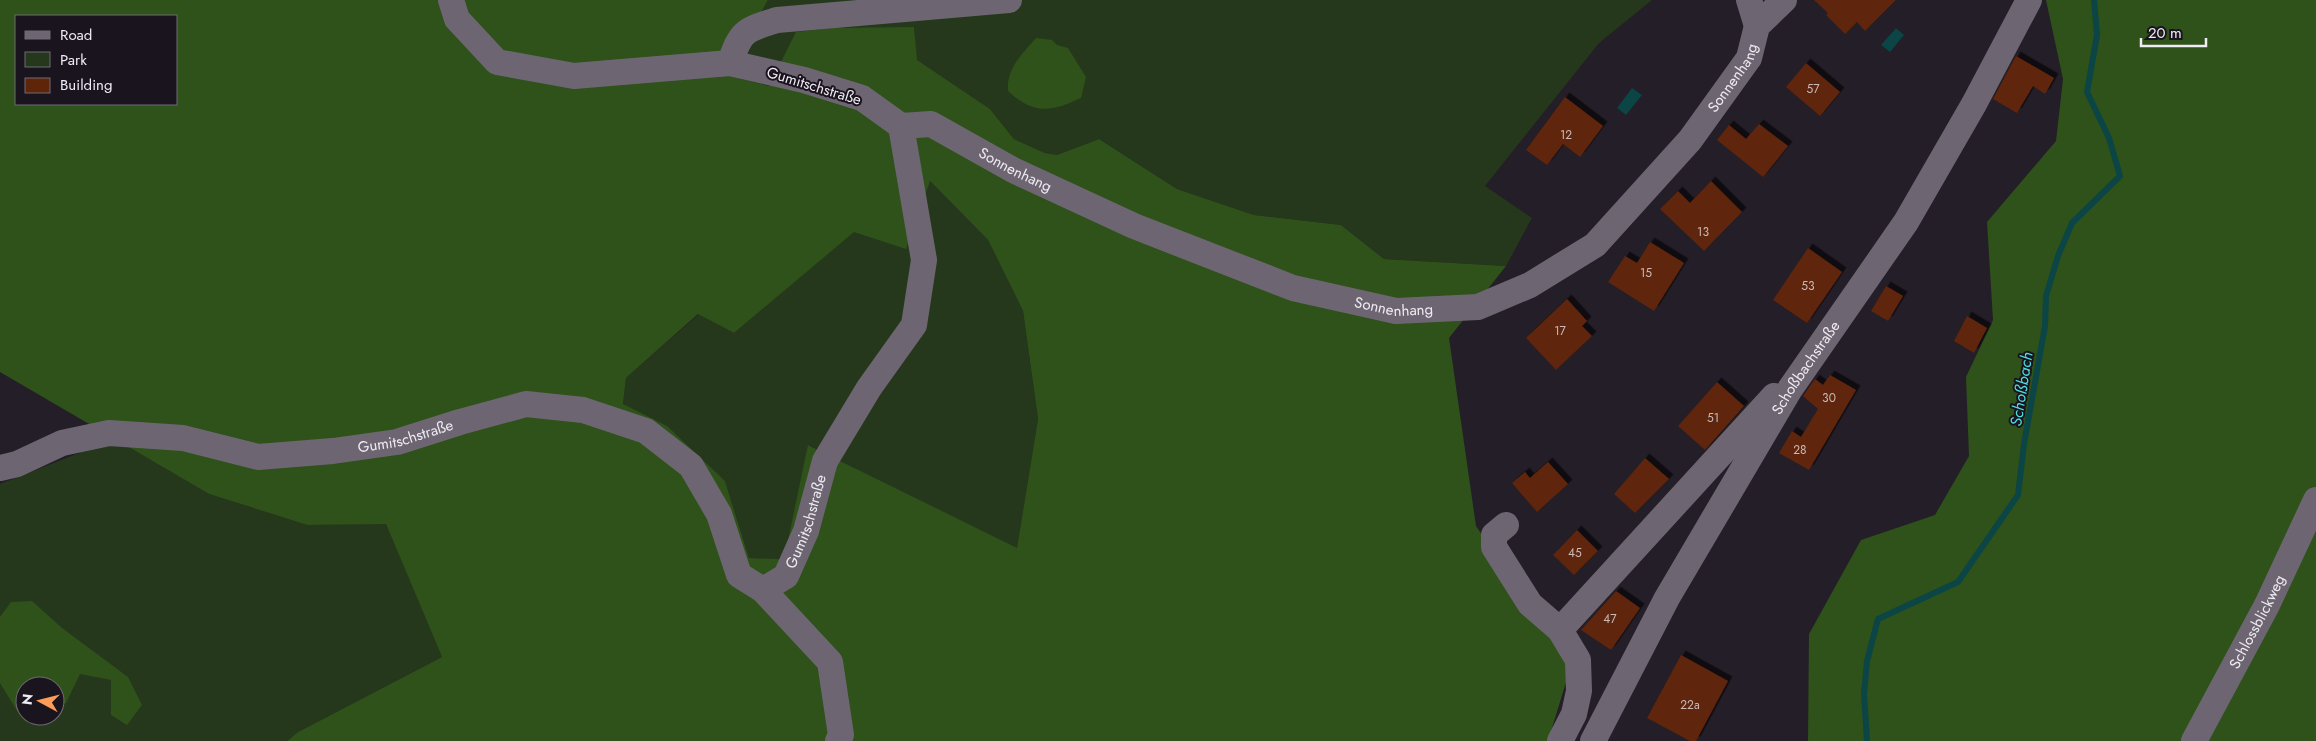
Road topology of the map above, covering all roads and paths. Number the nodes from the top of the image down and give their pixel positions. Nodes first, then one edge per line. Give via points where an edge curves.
1 (451, 0) edge
2 (1009, 0) edge
3 (1750, 0) edge
4 (1784, 0) edge
5 (2029, 0) edge
6 (1757, 26) junction
7 (730, 63) junction
8 (902, 126) junction
9 (1790, 389) junction
10 (0, 468) edge
11 (2316, 500) edge
12 (1506, 525) dead end
13 (763, 590) junction
14 (1560, 630) junction
15 (838, 741) edge
16 (1560, 741) edge
17 (1593, 741) edge
18 (2194, 741) edge

1 - 7 street, Gumitschstraße via 456,19 497,62 574,76
2 - 7 street via 777,20 752,28 738,40
3 - 6 street
4 - 6 street, Sonnenhang
5 - 9 street, Schoßbachstraße via 1906,222
6 - 8 street, Sonnenhang via 1748,58 1690,140 1595,245 1530,285 1478,307 1396,311 1293,288 1134,226 1013,170 931,124
7 - 8 street, Gumitschstraße via 804,80 862,98
8 - 13 street, Gumitschstraße via 924,260 914,325 869,388 825,461 806,531 786,576
9 - 14 street via 1772,397
9 - 17 street, Schoßbachstraße via 1667,598
10 - 13 street, Gumitschstraße via 17,464 62,443 109,433 183,438 258,457 397,442 526,404 583,410 646,431 691,466 719,514 738,575
11 - 18 street, Schlossblickweg via 2267,605
12 - 14 street via 1494,535 1494,547 1530,604
13 - 15 street via 830,662 841,735
14 - 16 street via 1578,660 1579,691 1574,714

